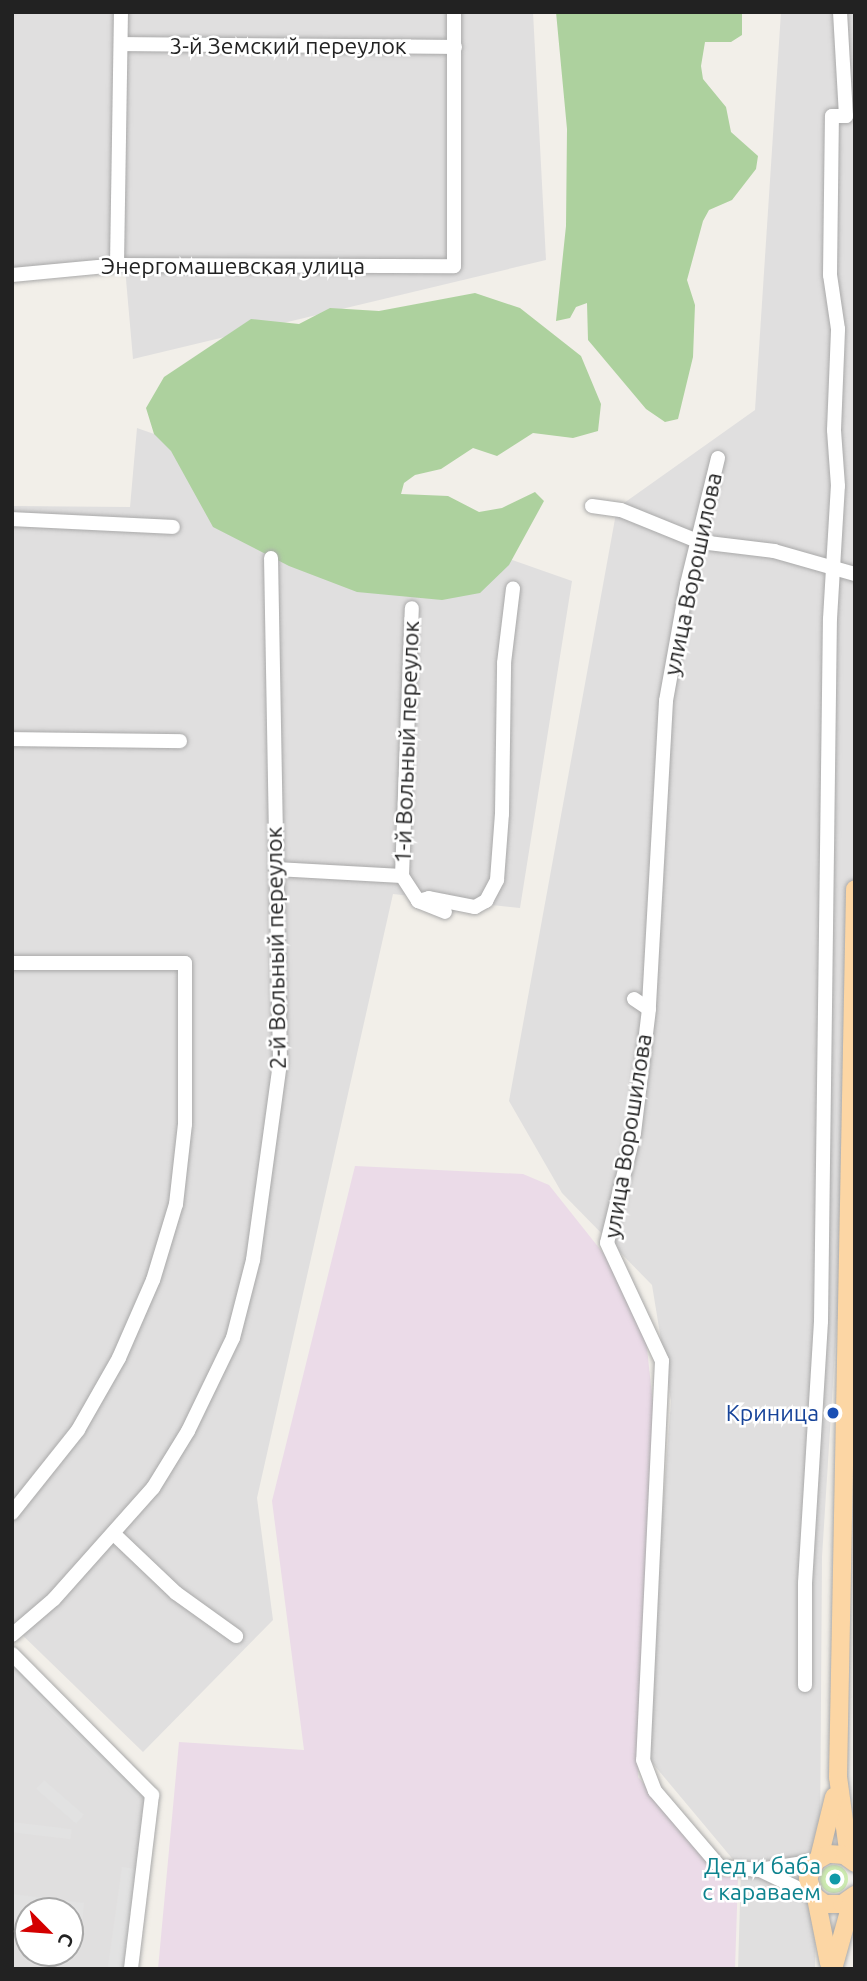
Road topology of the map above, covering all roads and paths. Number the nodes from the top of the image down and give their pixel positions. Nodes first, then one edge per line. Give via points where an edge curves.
1 (121, 12) edge
2 (454, 12) edge
3 (840, 12) edge
4 (122, 44) junction
5 (455, 47) junction
6 (850, 116) edge
7 (117, 265) junction
8 (12, 275) edge
9 (718, 458) dead end
10 (592, 506) dead end
11 (12, 519) edge
12 (173, 527) dead end
13 (700, 542) junction
14 (271, 558) dead end
15 (836, 569) junction
16 (855, 574) edge
17 (513, 589) dead end
18 (412, 608) dead end
19 (12, 739) edge
20 (180, 741) dead end
21 (276, 869) junction
22 (402, 876) junction
23 (855, 889) edge
24 (418, 901) junction
25 (445, 912) dead end
26 (12, 963) edge
27 (634, 999) dead end
28 (649, 1009) junction
29 (852, 1300) edge
30 (12, 1513) edge
31 (115, 1535) junction
32 (12, 1636) edge
33 (236, 1636) dead end
34 (12, 1654) edge
35 (805, 1685) dead end
36 (838, 1777) junction
37 (817, 1860) junction
38 (852, 1860) edge
39 (759, 1870) junction
40 (854, 1896) edge
41 (815, 1897) junction
42 (131, 1969) edge
43 (831, 1969) edge

1 - 4 street
2 - 5 street
3 - 6 street
4 - 5 street, 3-й Земский переулок
4 - 7 street
5 - 7 street, Энергомашевская улица via 454,266
6 - 15 street via 832,116 830,275 838,329
7 - 8 street, Энергомашевская улица
9 - 13 street, улица Ворошилова
10 - 13 street via 621,510
11 - 12 street
13 - 15 street via 774,551
13 - 28 street, улица Ворошилова via 666,702
14 - 21 street, 2-й Вольный переулок
15 - 16 street
15 - 35 street via 830,619 821,1321 805,1583
17 - 24 street via 504,663 502,814 496,880 486,901 475,907 429,898
18 - 22 street, 1-й Вольный переулок
19 - 20 street
21 - 22 street
21 - 31 street, 2-й Вольный переулок via 280,1062 253,1260 233,1338 188,1431 153,1488
22 - 24 street
23 - 29 main road
24 - 25 street
26 - 30 street via 185,963 185,1124 176,1204 153,1280 119,1358 78,1430
27 - 28 street
28 - 39 street, улица Ворошилова via 634,1133 607,1243 662,1361 643,1767 654,1791 712,1861 725,1869
29 - 36 main road
31 - 32 street, 2-й Вольный переулок
31 - 33 street via 176,1593
34 - 42 street via 152,1795
36 - 37 main road
36 - 38 main road
37 - 38 main road via 834,1853
37 - 39 street
37 - 41 main road via 808,1878
39 - 41 street
40 - 41 main road via 836,1905
40 - 43 main road
41 - 43 main road

